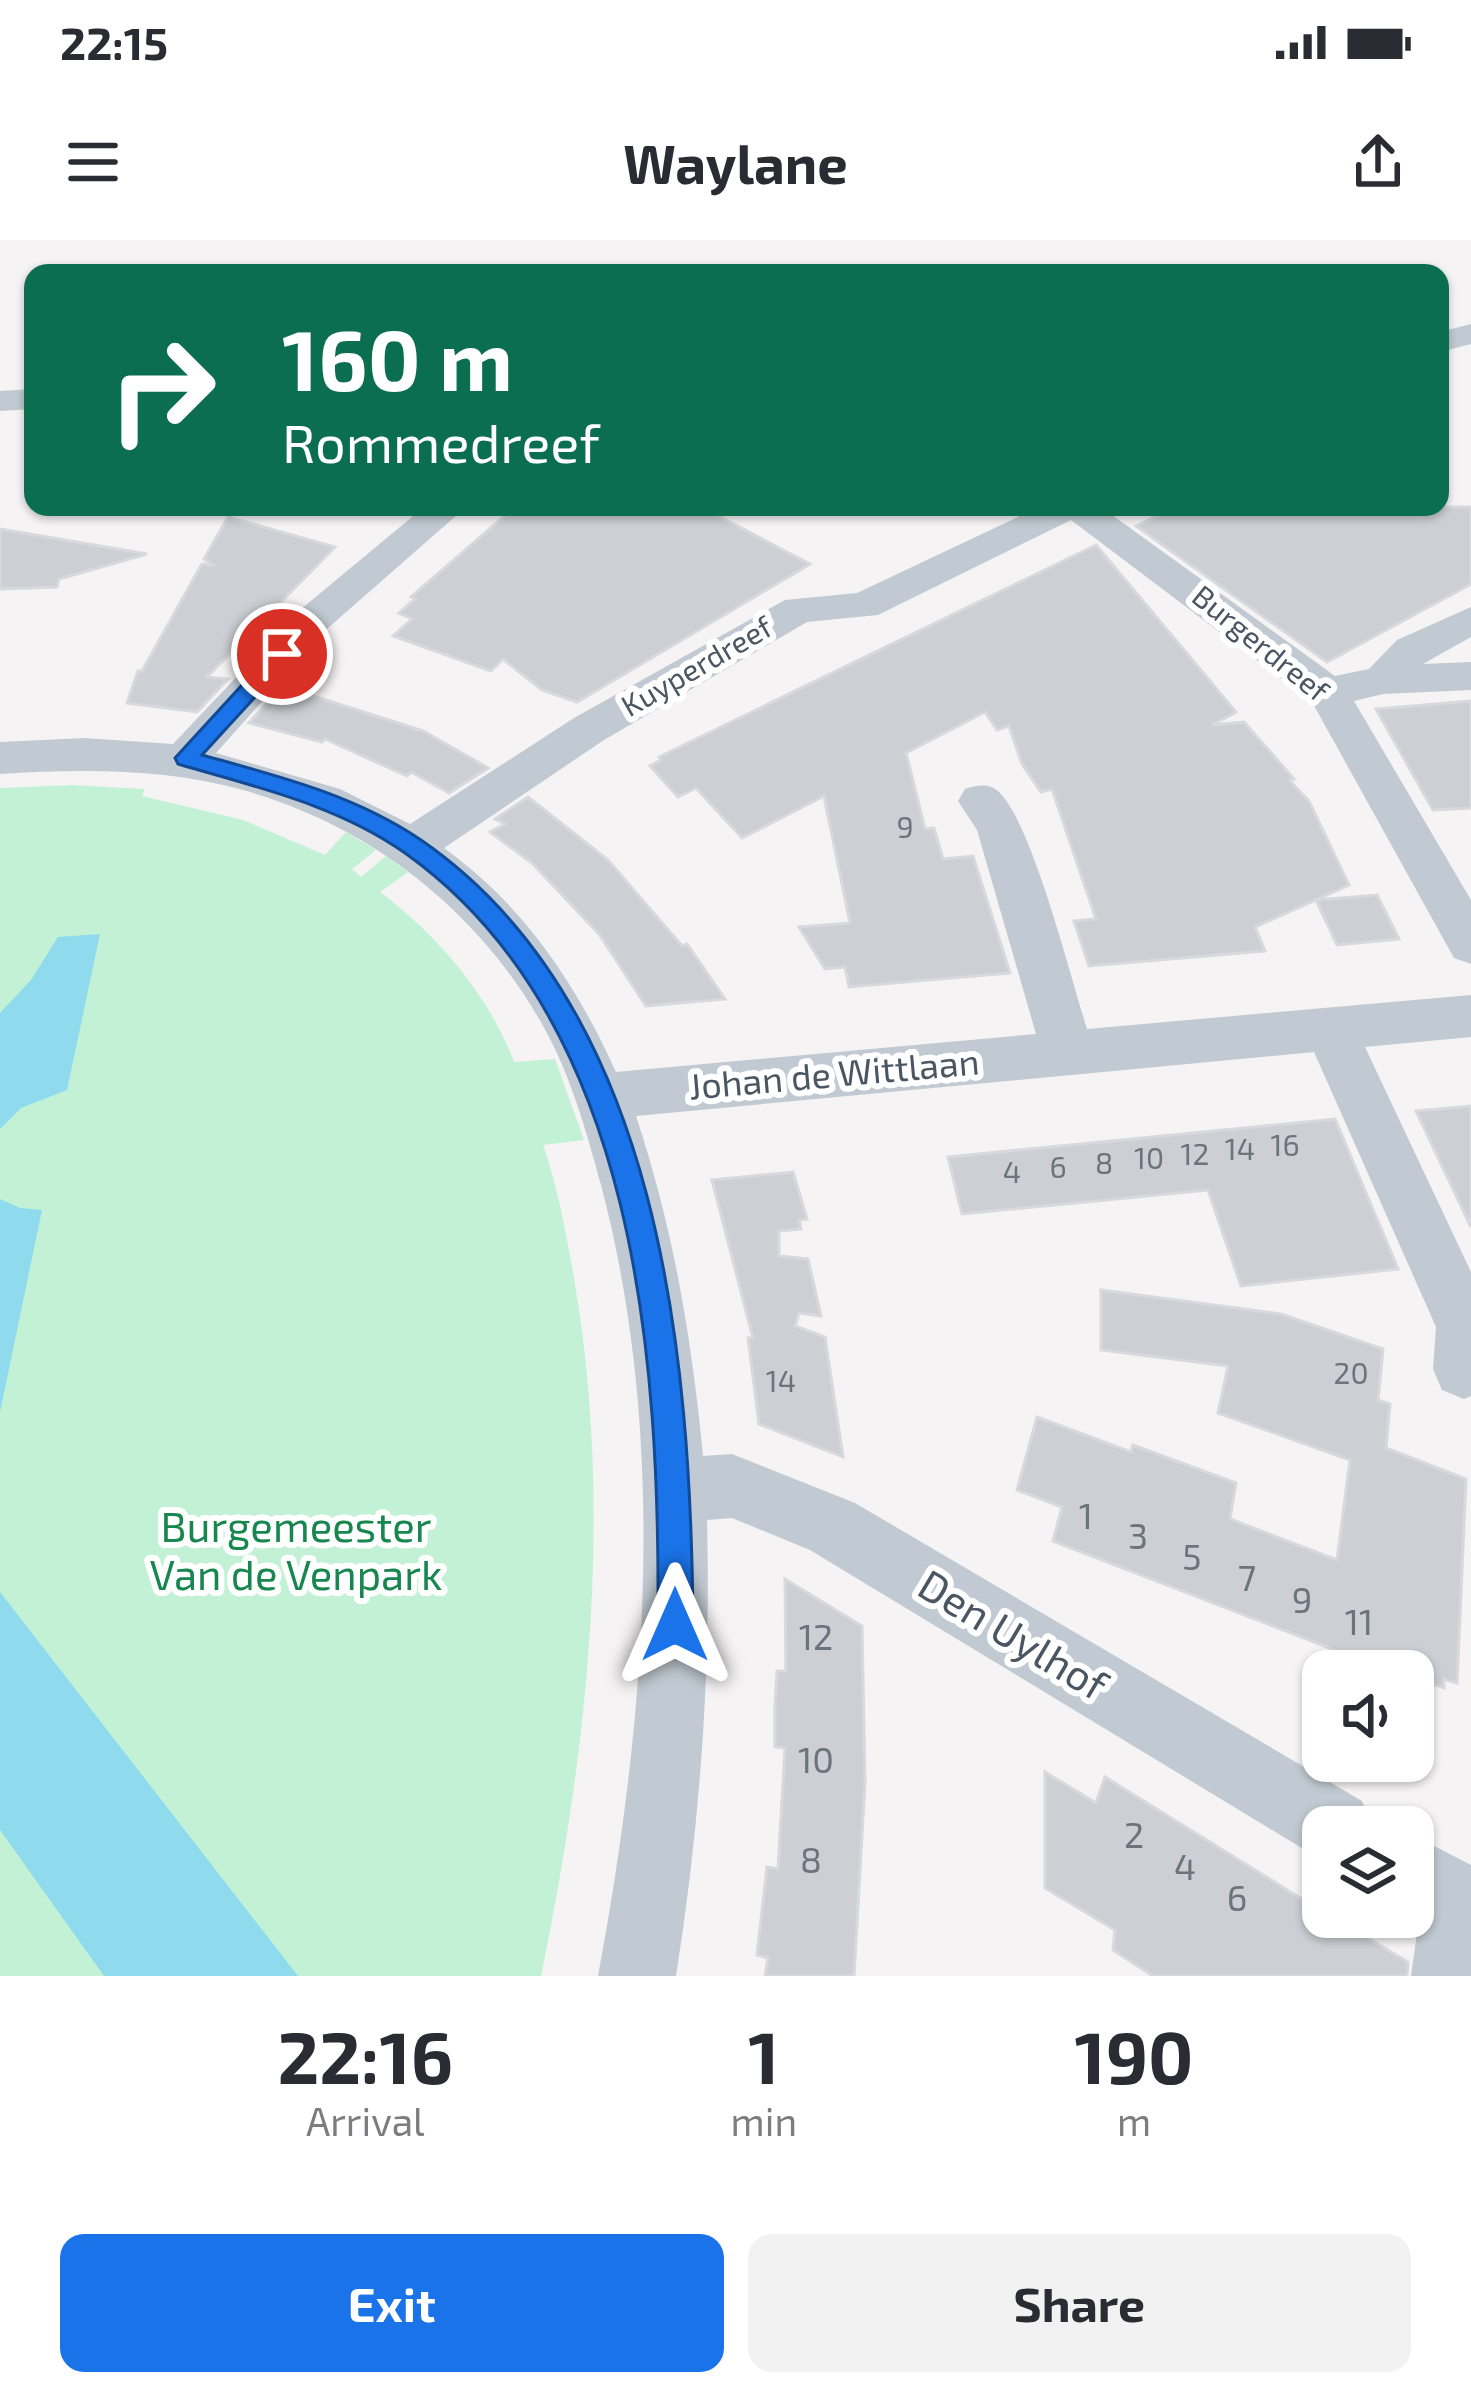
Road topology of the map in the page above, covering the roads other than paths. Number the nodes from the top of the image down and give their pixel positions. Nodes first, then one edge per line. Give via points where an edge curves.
1 (436, 516) edge
2 (1054, 516) edge
3 (1085, 516) edge
4 (1471, 620) edge
5 (1471, 676) edge
6 (1383, 680) junction
7 (1328, 692) junction
8 (0, 758) edge
9 (186, 758) junction
10 (981, 801) dead end
11 (412, 846) junction
12 (1471, 944) edge
13 (1471, 1016) edge
14 (1330, 1028) junction
15 (1068, 1053) junction
16 (601, 1096) junction
17 (1464, 1369) dead end
18 (675, 1490) junction
19 (1302, 1807) edge
20 (1448, 1893) edge
21 (637, 1976) edge
22 (1450, 1976) edge

1 - 9 street via 314,619
2 - 11 street, Kuyperdreef via 864,606 799,609 589,729
3 - 7 street, Burgerdreef
4 - 6 street via 1412,650
5 - 6 street
6 - 7 street
7 - 12 street, Burgerdreef
8 - 9 street
9 - 11 street via 304,792
10 - 15 street via 999,826
11 - 16 street via 470,892 520,950 565,1016
13 - 14 street, Johan de Wittlaan
14 - 15 street, Johan de Wittlaan
14 - 17 street via 1466,1327
15 - 16 street, Johan de Wittlaan
16 - 18 street via 648,1271
18 - 19 street, Den Uylhof via 731,1486 832,1526
18 - 21 street via 666,1780
20 - 22 street

